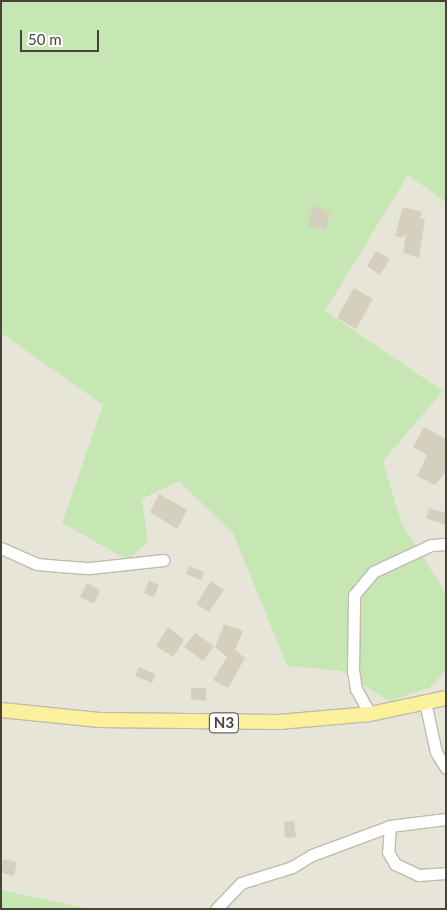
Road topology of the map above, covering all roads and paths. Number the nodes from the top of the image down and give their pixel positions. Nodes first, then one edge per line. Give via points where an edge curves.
1 (446, 544) edge
2 (1, 548) edge
3 (164, 560) dead end
4 (446, 698) edge
5 (425, 702) junction
6 (1, 710) edge
7 (370, 714) junction
8 (446, 768) edge
9 (446, 819) edge
10 (390, 826) junction
11 (446, 873) edge
12 (216, 909) edge

1 - 7 street via 430,545 373,572 354,595 353,671 356,689
2 - 3 street via 37,564 59,566 90,568
4 - 5 main road, N3
5 - 7 main road, N3
5 - 8 street via 436,752
6 - 7 main road, N3 via 46,716 201,723 279,722
9 - 10 street
10 - 11 street via 388,852 395,864 419,875
10 - 12 street via 241,883

